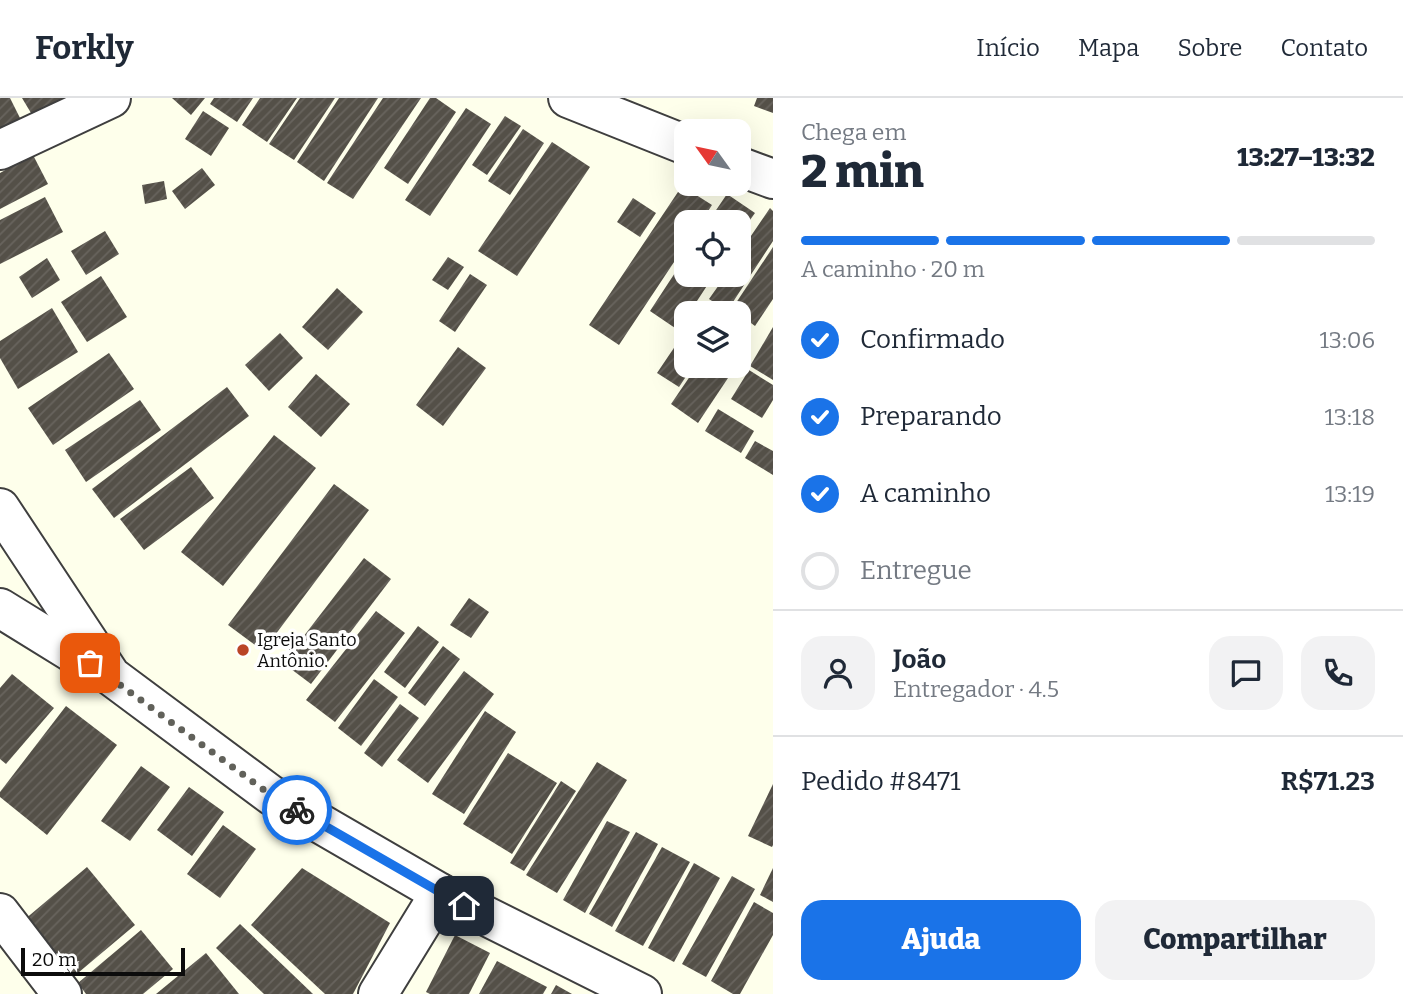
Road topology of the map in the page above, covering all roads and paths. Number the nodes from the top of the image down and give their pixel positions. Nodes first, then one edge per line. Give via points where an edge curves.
1 (111, 98) edge
2 (568, 98) edge
3 (607, 105) edge
4 (674, 139) edge
5 (0, 150) edge
6 (751, 171) edge
7 (773, 179) edge
8 (0, 508) edge
9 (0, 608) edge
10 (111, 676) junction
11 (440, 893) junction
12 (0, 913) edge
13 (62, 994) edge
14 (378, 994) edge
15 (642, 994) edge

1 - 5 street
2 - 3 street
3 - 4 street
6 - 7 street
8 - 10 street
9 - 10 street
10 - 11 street via 271,795
11 - 14 street
11 - 15 street
12 - 13 street

